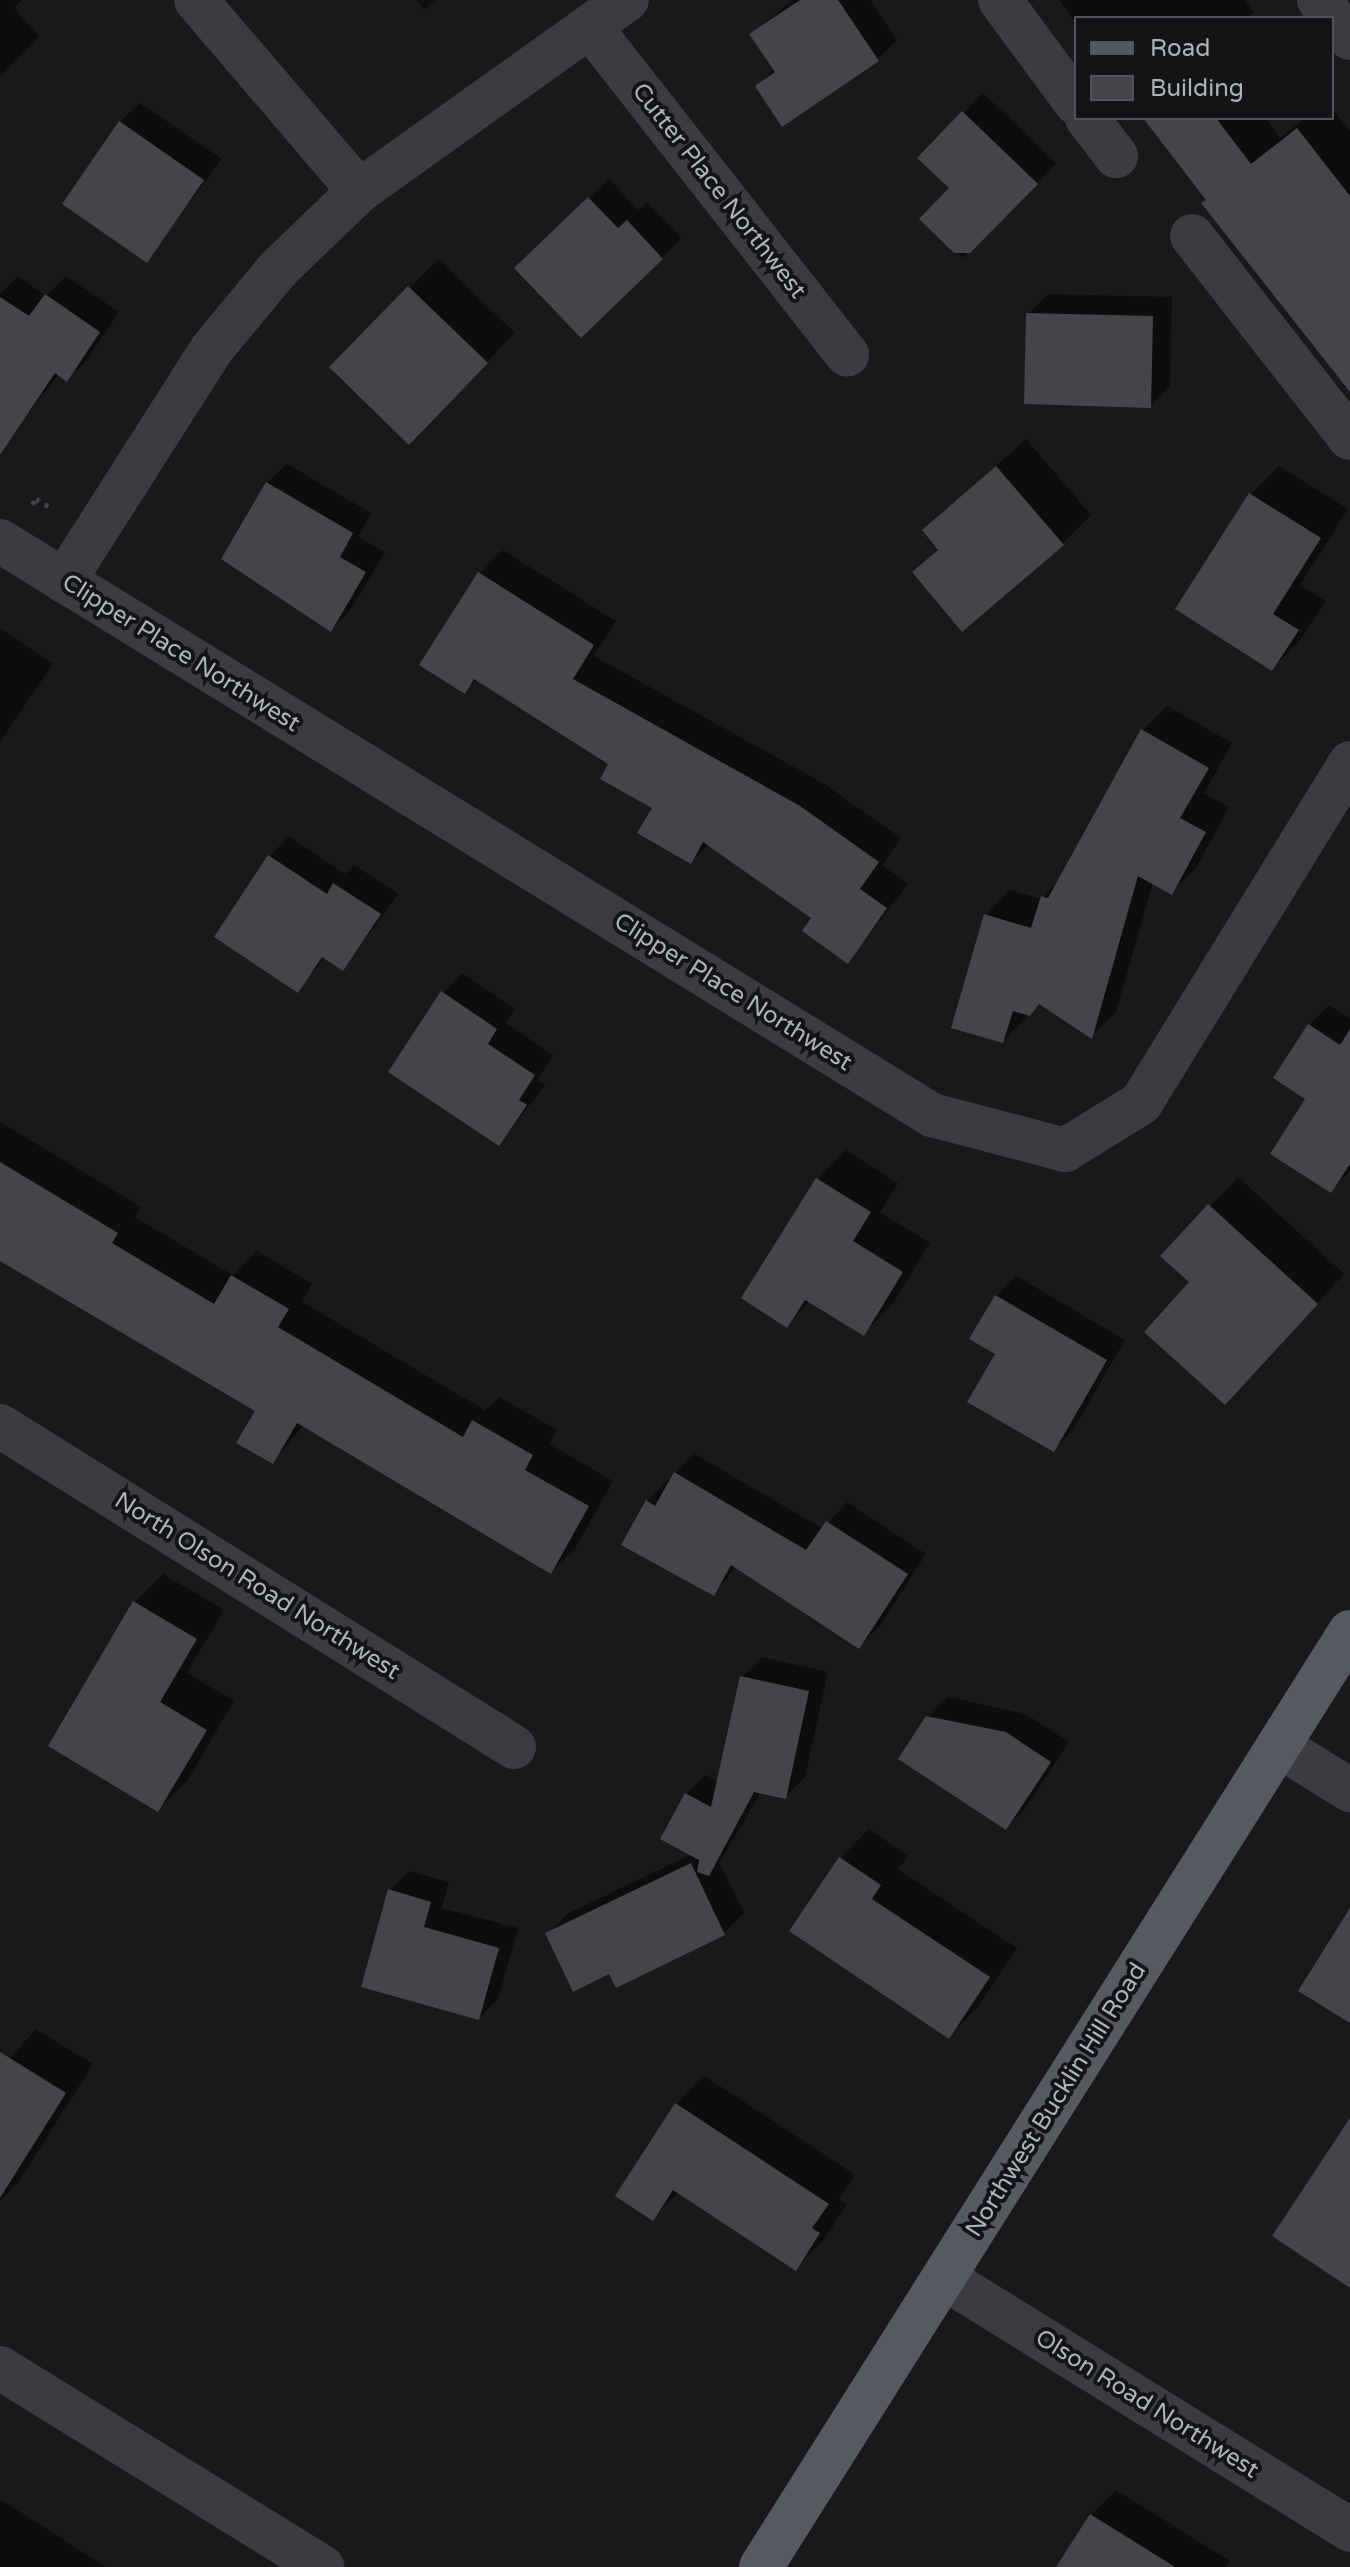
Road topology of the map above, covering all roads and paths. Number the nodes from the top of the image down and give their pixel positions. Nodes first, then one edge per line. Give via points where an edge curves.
1 (196, 0) edge
2 (627, 0) edge
3 (1000, 0) edge
4 (1319, 0) edge
5 (1332, 16) edge
6 (1334, 18) edge
7 (591, 28) junction
8 (1350, 38) edge
9 (1074, 100) edge
10 (1089, 120) edge
11 (1116, 156) dead end
12 (359, 191) junction
13 (1192, 236) dead end
14 (847, 354) dead end
15 (1350, 438) edge
16 (0, 541) edge
17 (64, 581) junction
18 (1350, 763) edge
19 (0, 1426) edge
20 (1350, 1632) edge
21 (1279, 1746) junction
22 (514, 1747) dead end
23 (1350, 1790) edge
24 (944, 2278) junction
25 (0, 2368) edge
26 (1350, 2530) edge
27 (322, 2567) edge
28 (761, 2567) edge

1 - 12 street
2 - 7 street
3 - 9 street
4 - 5 street
6 - 8 street
7 - 12 street
7 - 14 street, Cutter Place Northwest
10 - 11 street
12 - 17 street via 278,269 211,350
13 - 15 street
16 - 17 street, Clipper Place Northwest
17 - 18 street, Clipper Place Northwest via 932,1115 1065,1150 1141,1103
19 - 22 street, North Olson Road Northwest
20 - 21 main road, Northwest Bucklin Hill Road
21 - 23 street
21 - 24 main road, Northwest Bucklin Hill Road
24 - 26 street, Olson Road Northwest
24 - 28 main road, Northwest Bucklin Hill Road
25 - 27 street

